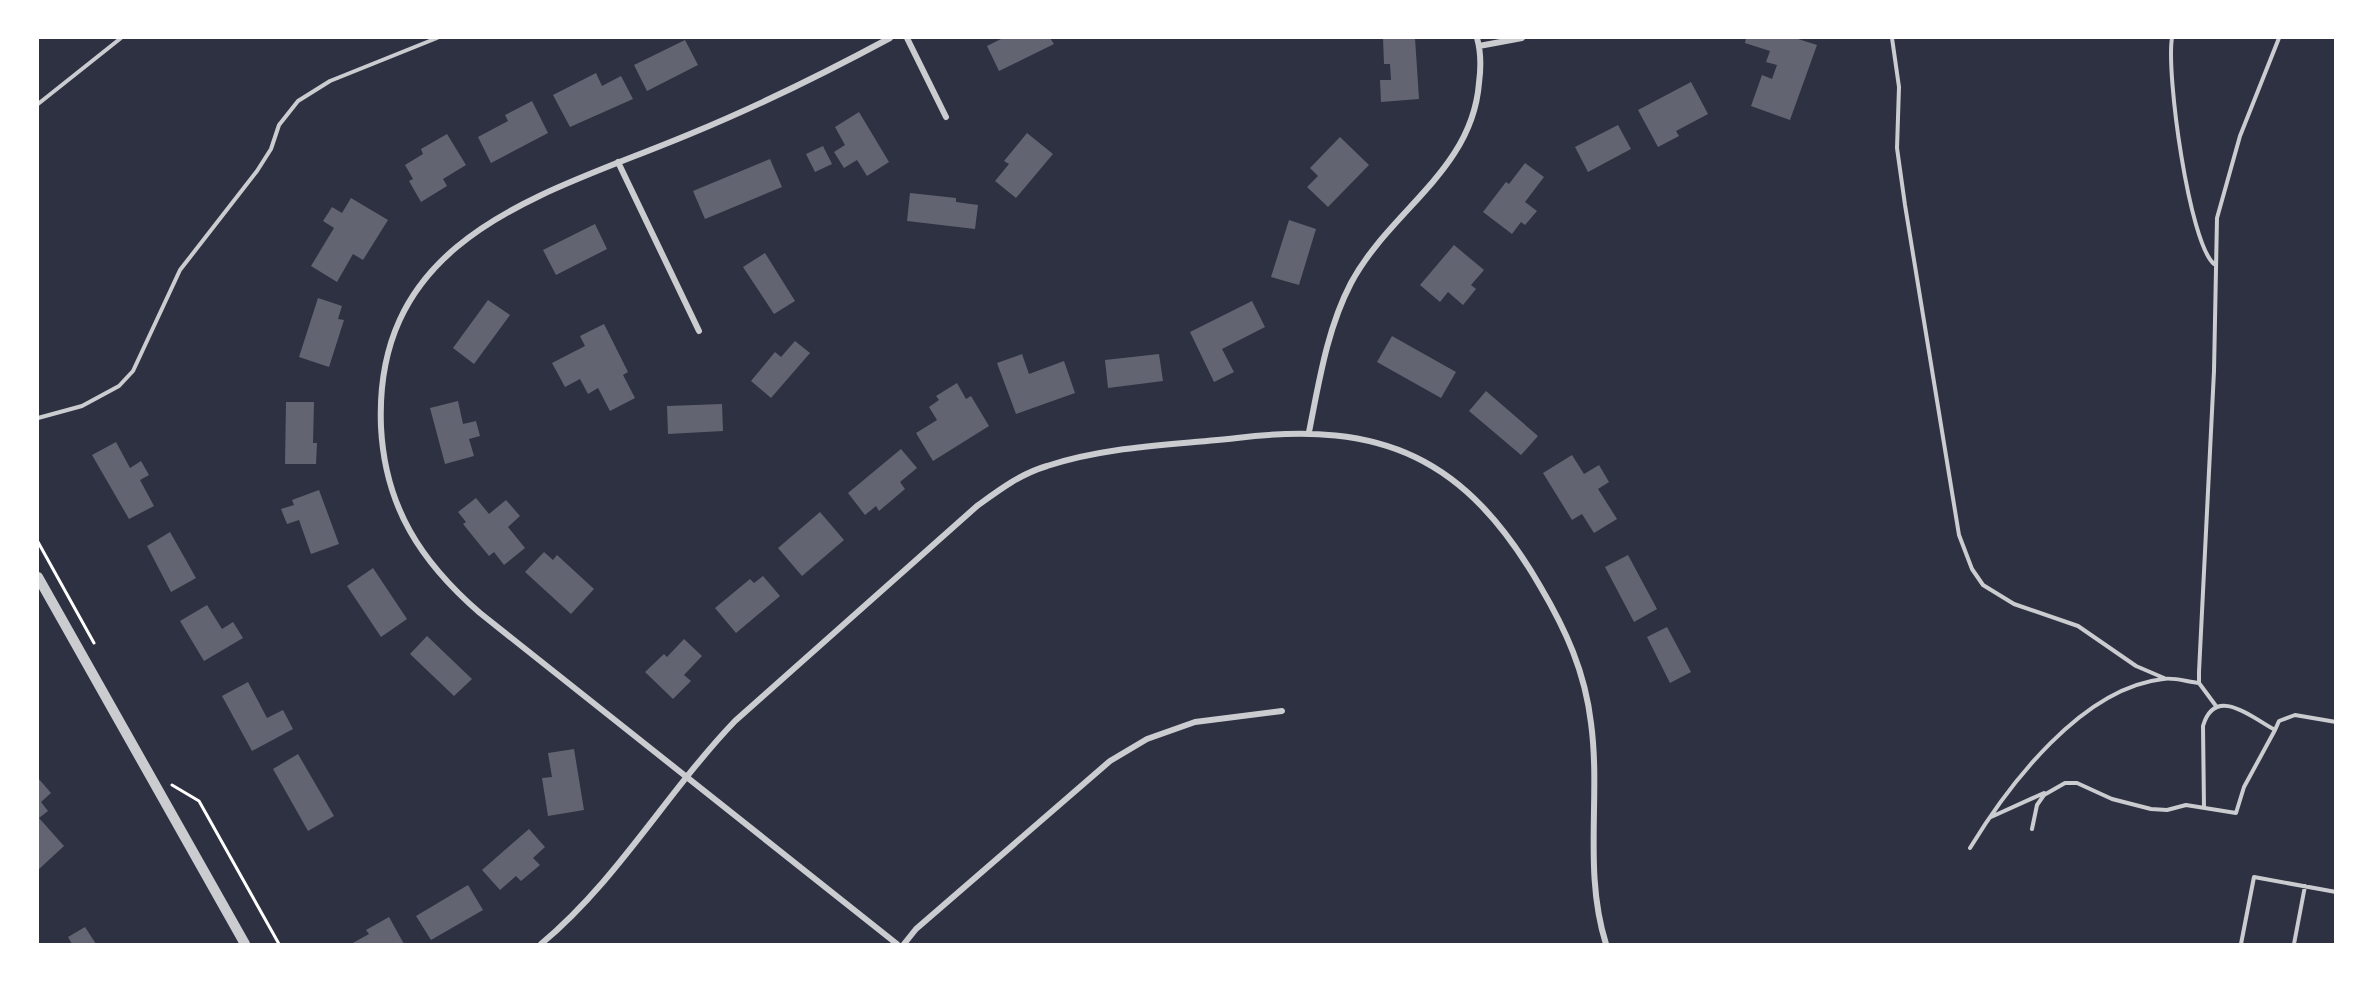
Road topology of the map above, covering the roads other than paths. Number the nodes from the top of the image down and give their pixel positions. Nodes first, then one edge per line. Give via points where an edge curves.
1 (121, 38) edge
2 (438, 38) edge
3 (890, 38) edge
4 (907, 38) edge
5 (1476, 38) edge
6 (1522, 38) edge
7 (1892, 38) edge
8 (2172, 38) edge
9 (2279, 38) edge
10 (1479, 46) junction
11 (38, 104) edge
12 (946, 117) dead end
13 (618, 162) junction
14 (2215, 264) junction
15 (699, 331) dead end
16 (38, 418) edge
17 (1309, 432) junction
18 (38, 577) edge
19 (2164, 678) junction
20 (2199, 683) junction
21 (2216, 706) junction
22 (1282, 711) dead end
23 (2336, 722) edge
24 (2275, 730) junction
25 (687, 776) junction
26 (2050, 790) junction
27 (2204, 808) junction
28 (1988, 819) junction
29 (2031, 829) dead end
30 (1970, 848) dead end
31 (2305, 886) junction
32 (2336, 892) edge
33 (245, 945) edge
34 (541, 945) edge
35 (897, 945) edge
36 (904, 945) edge
37 (1606, 945) edge
38 (2241, 945) edge
39 (2294, 945) edge

1 - 11 lane
2 - 16 lane via 330,81 298,101 279,125 271,149 257,171 180,270 133,371 119,386 82,406
3 - 13 street via 729,117
4 - 12 street
5 - 10 street
6 - 10 street
7 - 19 lane via 1899,87 1897,148 1905,205 1959,535 1972,569 1983,585 2002,598 2078,626 2136,666
8 - 14 lane via 2170,70 2184,175 2201,242 2207,258
9 - 14 lane via 2240,136 2221,198
10 - 17 street via 1478,93 1465,140 1435,180 1385,232 1350,285 1331,332
13 - 15 street
13 - 25 street via 525,201 491,220 439,263 414,297 391,345 383,376 381,414 390,486 405,524 432,566 480,613
14 - 20 lane via 2214,371
17 - 25 street via 1097,454 1025,475 977,506 767,690
17 - 37 street via 1377,442 1437,468 1480,504 1531,570 1569,639 1586,691 1592,736 1594,892
18 - 33 street
19 - 20 lane
19 - 28 lane via 2093,707 2044,750
20 - 21 lane
21 - 24 lane via 2225,704
21 - 27 lane via 2207,714 2203,726
22 - 36 street via 1195,722 1147,739 1110,760 916,928
23 - 24 lane via 2295,715 2279,721
24 - 27 lane via 2244,787 2236,813
25 - 34 street via 596,890
25 - 35 street
26 - 27 lane via 2065,783 2077,783 2112,799 2151,809 2186,805
26 - 28 lane
26 - 29 lane via 2037,805
28 - 30 lane
31 - 32 lane
31 - 38 lane via 2254,877
31 - 39 lane

